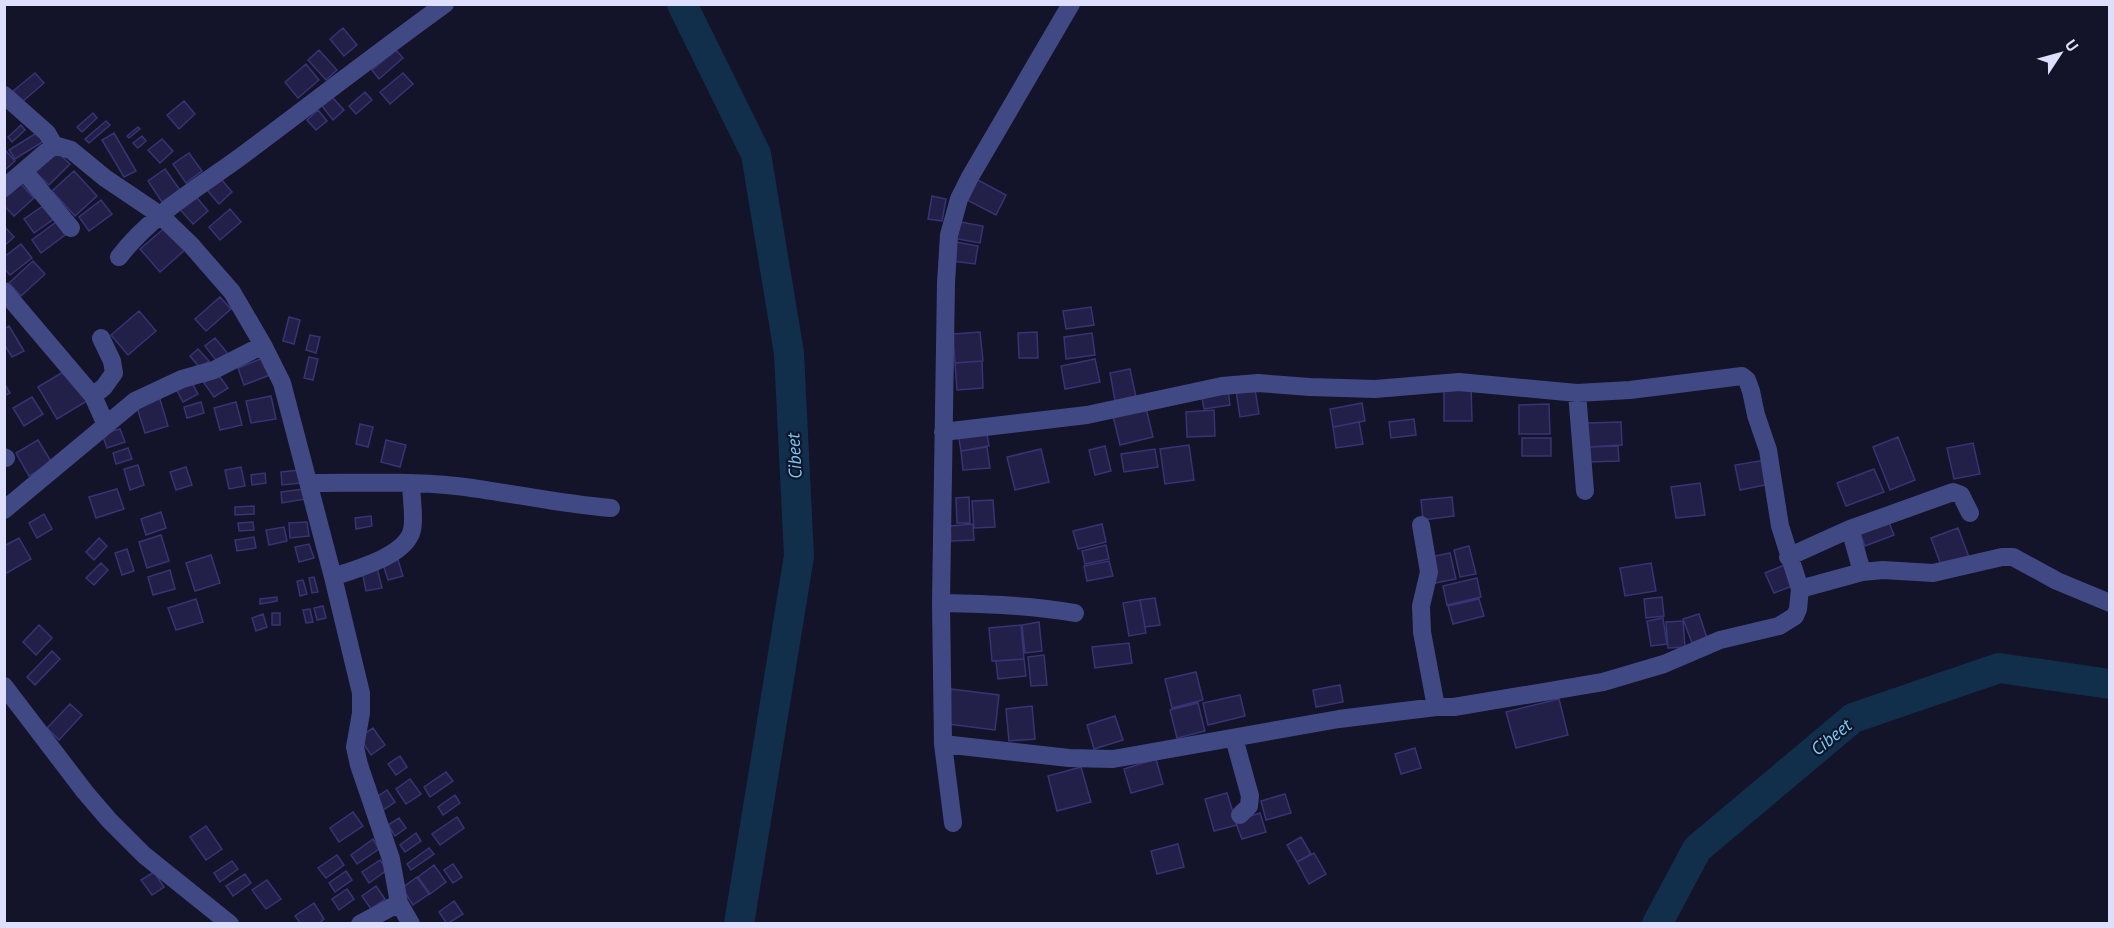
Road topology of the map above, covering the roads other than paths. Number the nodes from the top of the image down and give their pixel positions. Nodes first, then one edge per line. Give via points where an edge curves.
1 (445, 4) edge
2 (1071, 4) edge
3 (4, 95) edge
4 (54, 145) junction
5 (24, 171) junction
6 (4, 188) edge
7 (160, 215) junction
8 (71, 228) dead end
9 (119, 256) dead end
10 (4, 291) edge
11 (101, 338) dead end
12 (263, 345) junction
13 (1577, 393) junction
14 (93, 396) junction
15 (105, 425) junction
16 (944, 432) junction
17 (309, 483) junction
18 (411, 483) junction
19 (1585, 491) dead end
20 (611, 508) dead end
21 (4, 510) edge
22 (1970, 513) dead end
23 (1421, 525) dead end
24 (1850, 530) junction
25 (1788, 557) junction
26 (1862, 572) junction
27 (333, 577) junction
28 (1800, 589) junction
29 (940, 603) junction
30 (2109, 603) edge
31 (1075, 613) dead end
32 (4, 686) edge
33 (1436, 707) junction
34 (1234, 738) junction
35 (943, 744) junction
36 (1240, 815) dead end
37 (952, 823) dead end
38 (399, 903) junction
39 (230, 924) edge
40 (360, 924) edge
41 (411, 924) edge

1 - 7 street
2 - 16 street via 958,199 949,235 945,301
3 - 4 street via 47,133
4 - 5 street
4 - 7 street via 71,150
5 - 6 street
5 - 8 street
7 - 9 street
7 - 12 street via 232,292
10 - 14 street
11 - 14 street via 114,373
12 - 15 street via 214,370 182,379 135,401
12 - 17 street via 282,383
13 - 16 street via 1459,382 1375,389 1258,383 1222,386 1087,415
13 - 19 street
13 - 25 street via 1742,376 1747,380 1768,450
14 - 15 street
15 - 21 street
16 - 29 street
17 - 18 street
17 - 27 street
18 - 20 street
18 - 27 street via 412,530 405,544 382,558
22 - 24 street via 1960,495 1953,492
23 - 33 street via 1429,572 1420,606 1422,632
24 - 25 street
24 - 26 street
25 - 28 street
26 - 28 street
26 - 30 street via 1933,573 2013,557
27 - 38 street via 361,693 356,747 359,765 391,859
28 - 33 street via 1798,609 1790,620 1720,640 1664,664 1603,682 1484,703
29 - 31 street
29 - 35 street
32 - 39 street via 109,820 144,855
33 - 34 street
34 - 35 street via 1113,759
34 - 36 street via 1250,796 1250,806
35 - 37 street
38 - 40 street
38 - 41 street

